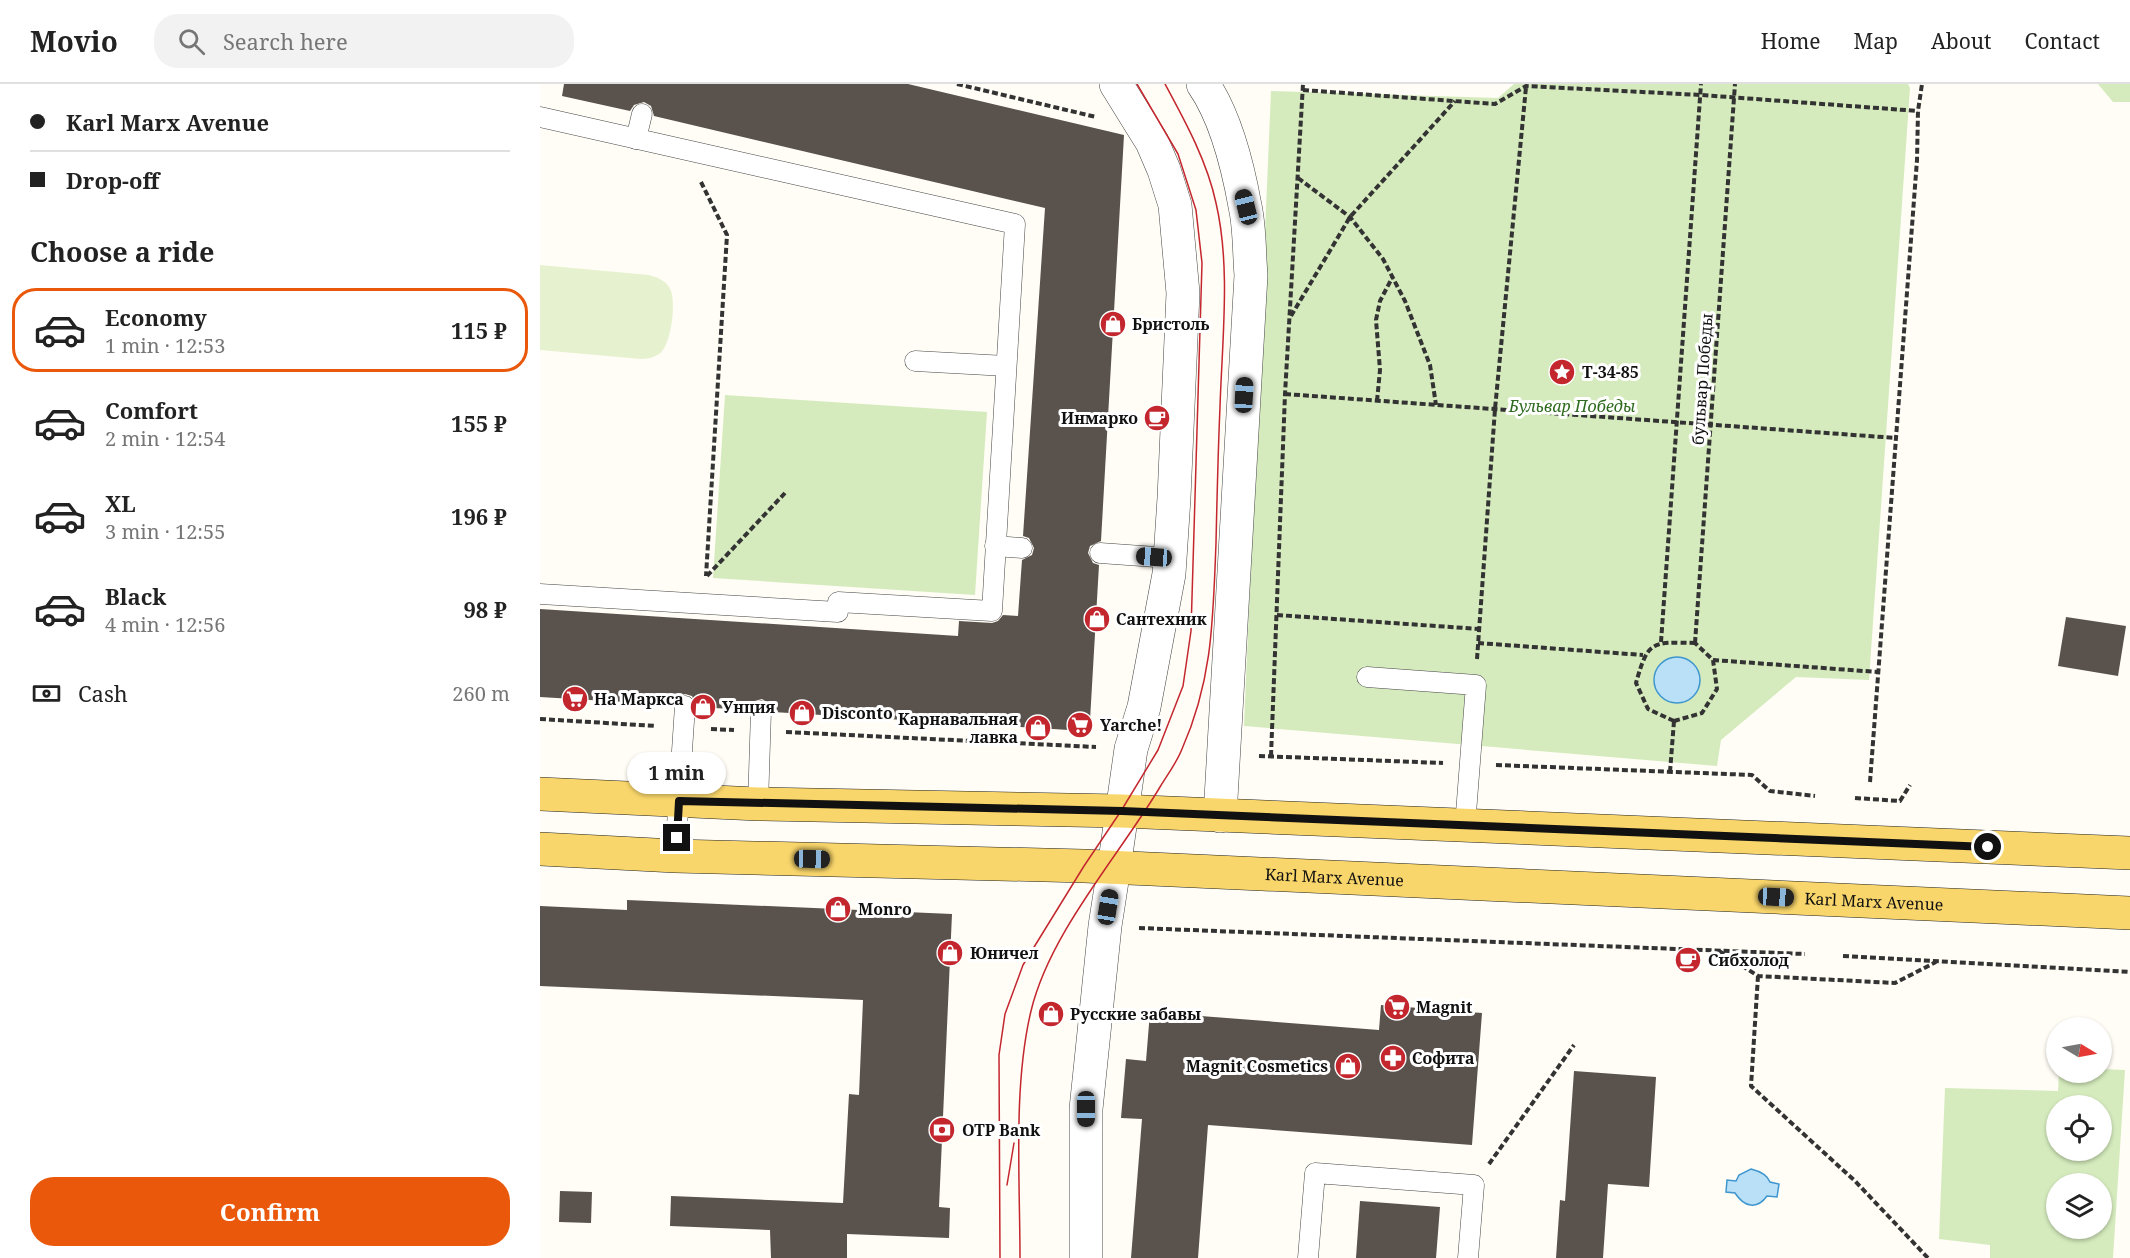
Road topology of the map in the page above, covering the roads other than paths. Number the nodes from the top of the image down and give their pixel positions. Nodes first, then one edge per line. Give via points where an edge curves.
1 (1116, 84) edge
2 (1203, 84) edge
3 (642, 114) dead end
4 (540, 117) edge
5 (636, 139) junction
6 (915, 361) dead end
7 (1006, 366) junction
8 (995, 546) junction
9 (1022, 548) dead end
10 (1100, 553) dead end
11 (1170, 558) junction
12 (540, 594) edge
13 (1367, 677) dead end
14 (685, 706) dead end
15 (761, 711) dead end
16 (540, 794) edge
17 (679, 801) junction
18 (758, 804) junction
19 (1122, 811) junction
20 (1220, 816) junction
21 (1465, 826) junction
22 (540, 849) edge
23 (2130, 853) edge
24 (675, 856) junction
25 (1114, 868) junction
26 (2130, 913) edge
27 (1086, 1258) edge
28 (1308, 1258) edge
29 (1468, 1258) edge

1 - 11 street via 1152,142 1175,205 1183,293
2 - 20 street via 1229,142 1246,207 1251,275
3 - 5 lane
4 - 5 lane
5 - 7 lane via 1015,224
6 - 7 lane
7 - 8 lane
8 - 9 lane
8 - 12 lane via 992,611 838,602 838,612 766,615
10 - 11 lane
11 - 19 street
13 - 21 lane via 1476,685
14 - 17 lane
15 - 18 lane
16 - 17 main road
17 - 18 main road
17 - 24 lane
18 - 19 main road
19 - 20 main road
19 - 25 street
20 - 21 main road
21 - 23 main road
22 - 24 main road, Karl Marx Avenue
24 - 25 main road, Karl Marx Avenue
25 - 26 main road, Karl Marx Avenue
25 - 27 street via 1086,1109
28 - 29 lane via 1315,1173 1474,1185

